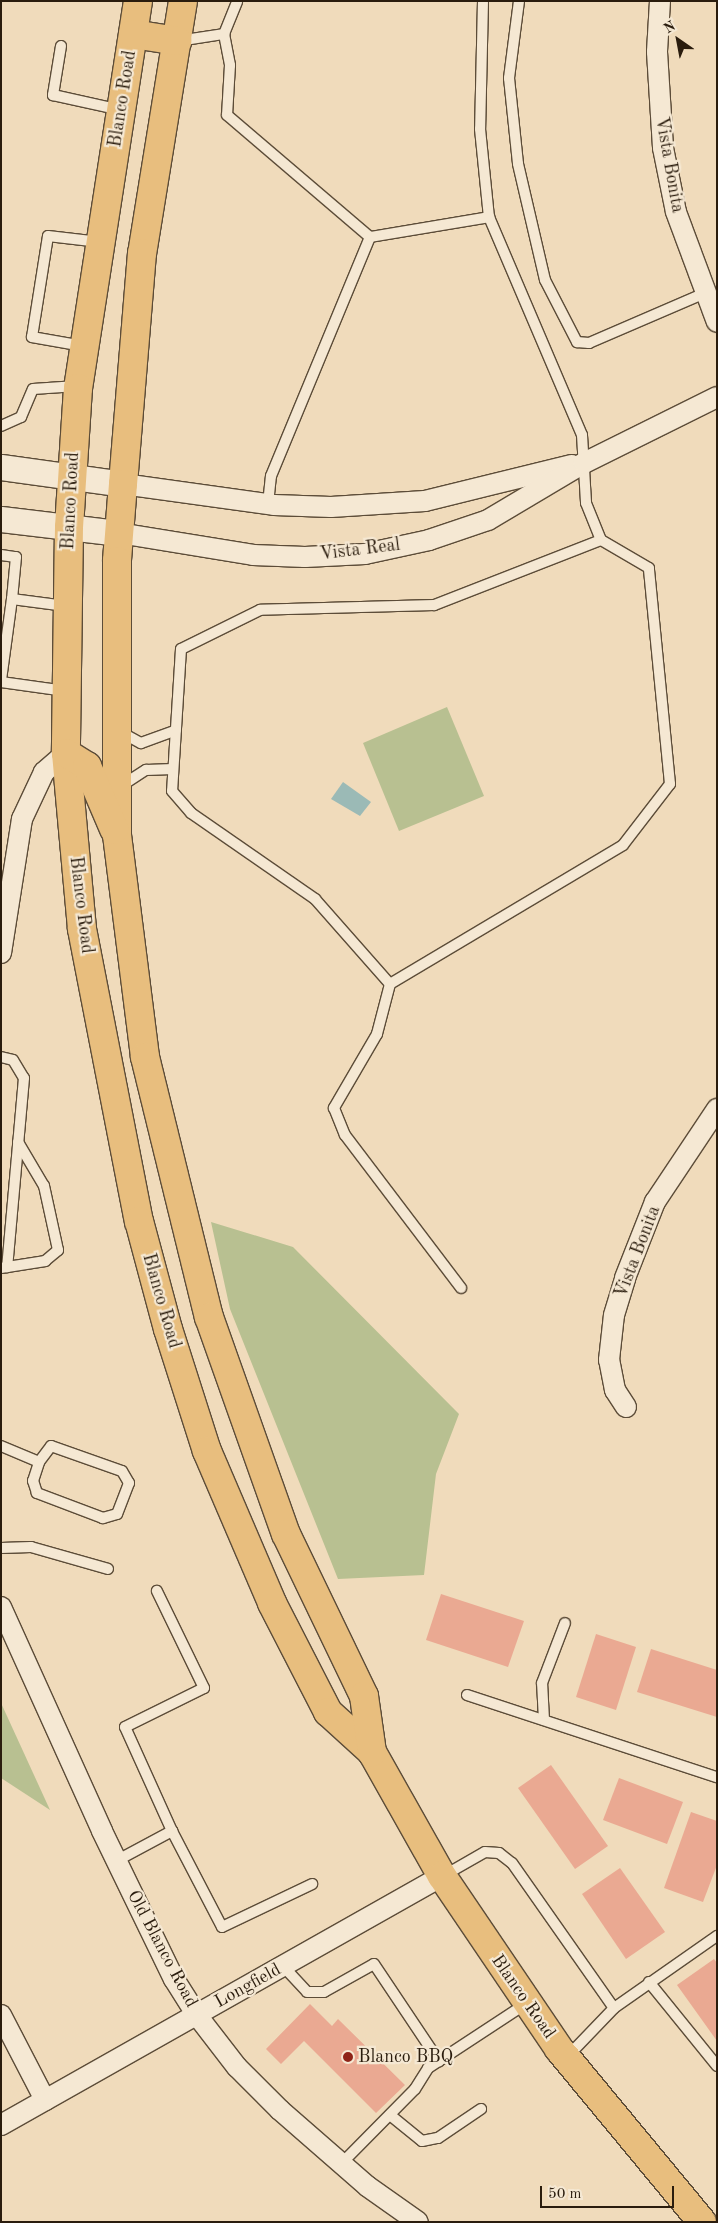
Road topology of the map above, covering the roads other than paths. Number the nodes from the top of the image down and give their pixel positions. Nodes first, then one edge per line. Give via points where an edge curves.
1 (138, 1) edge
2 (183, 1) edge
3 (237, 1) edge
4 (484, 1) edge
5 (519, 1) edge
6 (660, 1) edge
7 (133, 34) junction
8 (224, 34) junction
9 (177, 42) junction
10 (61, 46) dead end
11 (121, 110) junction
12 (489, 217) junction
13 (370, 237) junction
14 (99, 248) junction
15 (142, 253) junction
16 (705, 293) junction
17 (717, 322) edge
18 (84, 346) junction
19 (79, 386) junction
20 (717, 397) edge
21 (1, 426) edge
22 (584, 463) junction
23 (1, 467) edge
24 (72, 476) junction
25 (123, 484) junction
26 (268, 504) junction
27 (1, 519) edge
28 (69, 527) junction
29 (119, 534) junction
30 (601, 540) junction
31 (1, 555) edge
32 (2, 583) edge
33 (14, 584) junction
34 (8, 605) edge
35 (67, 607) junction
36 (4, 632) edge
37 (3, 652) edge
38 (1, 681) edge
39 (67, 691) junction
40 (117, 730) junction
41 (176, 730) junction
42 (66, 753) junction
43 (173, 769) junction
44 (118, 788) junction
45 (117, 835) junction
46 (1, 952) edge
47 (390, 984) junction
48 (1, 1057) edge
49 (717, 1109) edge
50 (18, 1142) junction
51 (4, 1268) edge
52 (461, 1288) dead end
53 (626, 1407) dead end
54 (1, 1446) edge
55 (39, 1462) junction
56 (1, 1548) edge
57 (108, 1569) dead end
58 (158, 1591) dead end
59 (1, 1607) edge
60 (565, 1623) dead end
61 (467, 1695) dead end
62 (544, 1720) junction
63 (372, 1752) junction
64 (717, 1777) edge
65 (172, 1831) junction
66 (116, 1861) junction
67 (442, 1876) junction
68 (312, 1884) dead end
69 (717, 1936) edge
70 (283, 1966) junction
71 (649, 1982) junction
72 (527, 2003) junction
73 (614, 2008) junction
74 (1, 2014) edge
75 (196, 2014) junction
76 (566, 2058) junction
77 (439, 2061) junction
78 (717, 2066) edge
79 (45, 2100) junction
80 (481, 2109) dead end
81 (390, 2115) junction
82 (1, 2125) edge
83 (341, 2164) junction
84 (418, 2222) edge
85 (702, 2222) edge

1 - 7 main road, Blanco Road
2 - 9 main road, Blanco Road
3 - 8 lane
4 - 12 lane via 480,129
5 - 16 lane via 509,78 518,164 545,280 577,342 589,343
6 - 16 street, Vista Bonita via 657,52 663,148 676,212
7 - 9 main road
7 - 11 main road, Blanco Road
8 - 9 lane
8 - 13 lane via 230,65 227,115
9 - 15 main road, Blanco Road
10 - 11 lane via 53,96
11 - 14 main road, Blanco Road
12 - 13 lane
12 - 22 lane via 582,435
13 - 26 lane via 271,476
14 - 15 main road
14 - 18 main road, Blanco Road
14 - 18 lane via 48,236 32,337
15 - 25 main road, Blanco Road
16 - 17 street, Vista Bonita
18 - 19 main road, Blanco Road
19 - 21 lane via 32,389 21,416
19 - 24 main road, Blanco Road
20 - 22 street, Vista Real
22 - 26 street, Vista Real via 425,501 331,507
22 - 29 street, Vista Real via 488,520 365,554 253,555
22 - 30 lane via 586,503
23 - 24 street
24 - 25 street
24 - 28 main road, Blanco Road
25 - 26 street, Vista Real
25 - 29 main road, Blanco Road
27 - 28 street
28 - 29 street
28 - 35 main road, Blanco Road
29 - 40 main road, Blanco Road
30 - 41 lane via 434,605 260,610 181,649
30 - 47 lane via 649,568 670,784 623,845
31 - 33 lane via 16,557
32 - 33 lane
33 - 34 lane
34 - 35 lane
34 - 36 lane
35 - 39 main road, Blanco Road
36 - 37 lane
37 - 38 lane
38 - 39 lane
39 - 42 main road, Blanco Road
40 - 41 lane via 141,743
40 - 44 main road, Blanco Road
41 - 43 lane
42 - 45 main road via 87,766
42 - 46 street via 44,772 22,819
42 - 63 main road, Blanco Road via 83,938 137,1212 168,1329 208,1451 272,1603 328,1712
43 - 44 lane via 146,770
43 - 47 lane via 172,791 191,813 315,898
44 - 45 main road, Blanco Road
45 - 63 main road, Blanco Road via 145,1057 209,1317 286,1534 364,1696
47 - 52 lane via 377,1034 334,1108 345,1136
48 - 50 lane via 13,1060 24,1078
49 - 53 street, Vista Bonita via 655,1202 625,1278 614,1315 609,1360 614,1390
50 - 51 lane
50 - 51 lane via 44,1186 58,1250 46,1261
54 - 55 lane
55 - 55 lane via 51,1446 122,1471 129,1483 117,1514 103,1518 37,1493 33,1481
56 - 57 lane via 31,1547
58 - 65 lane via 204,1688 125,1727
59 - 66 street, Old Blanco Road
60 - 62 lane via 542,1683
61 - 62 lane
62 - 64 lane
63 - 67 main road, Blanco Road
65 - 66 lane
65 - 68 lane via 222,1927
66 - 75 street, Old Blanco Road via 174,1979
67 - 70 street, Longfield
67 - 72 main road, Blanco Road
67 - 73 lane via 485,1852 499,1853 512,1862
69 - 71 lane
70 - 75 street, Longfield
70 - 77 lane via 307,1992 324,1992 374,1964
71 - 73 lane
71 - 78 lane
72 - 76 main road, Blanco Road
72 - 77 lane
73 - 76 lane
74 - 79 street
75 - 79 street, Longfield
75 - 83 street, Old Blanco Road via 237,2067
76 - 85 main road, Blanco Road
77 - 81 lane
79 - 82 street, Longfield
80 - 81 lane via 438,2138 422,2141
81 - 83 lane
83 - 84 street, Old Blanco Road

